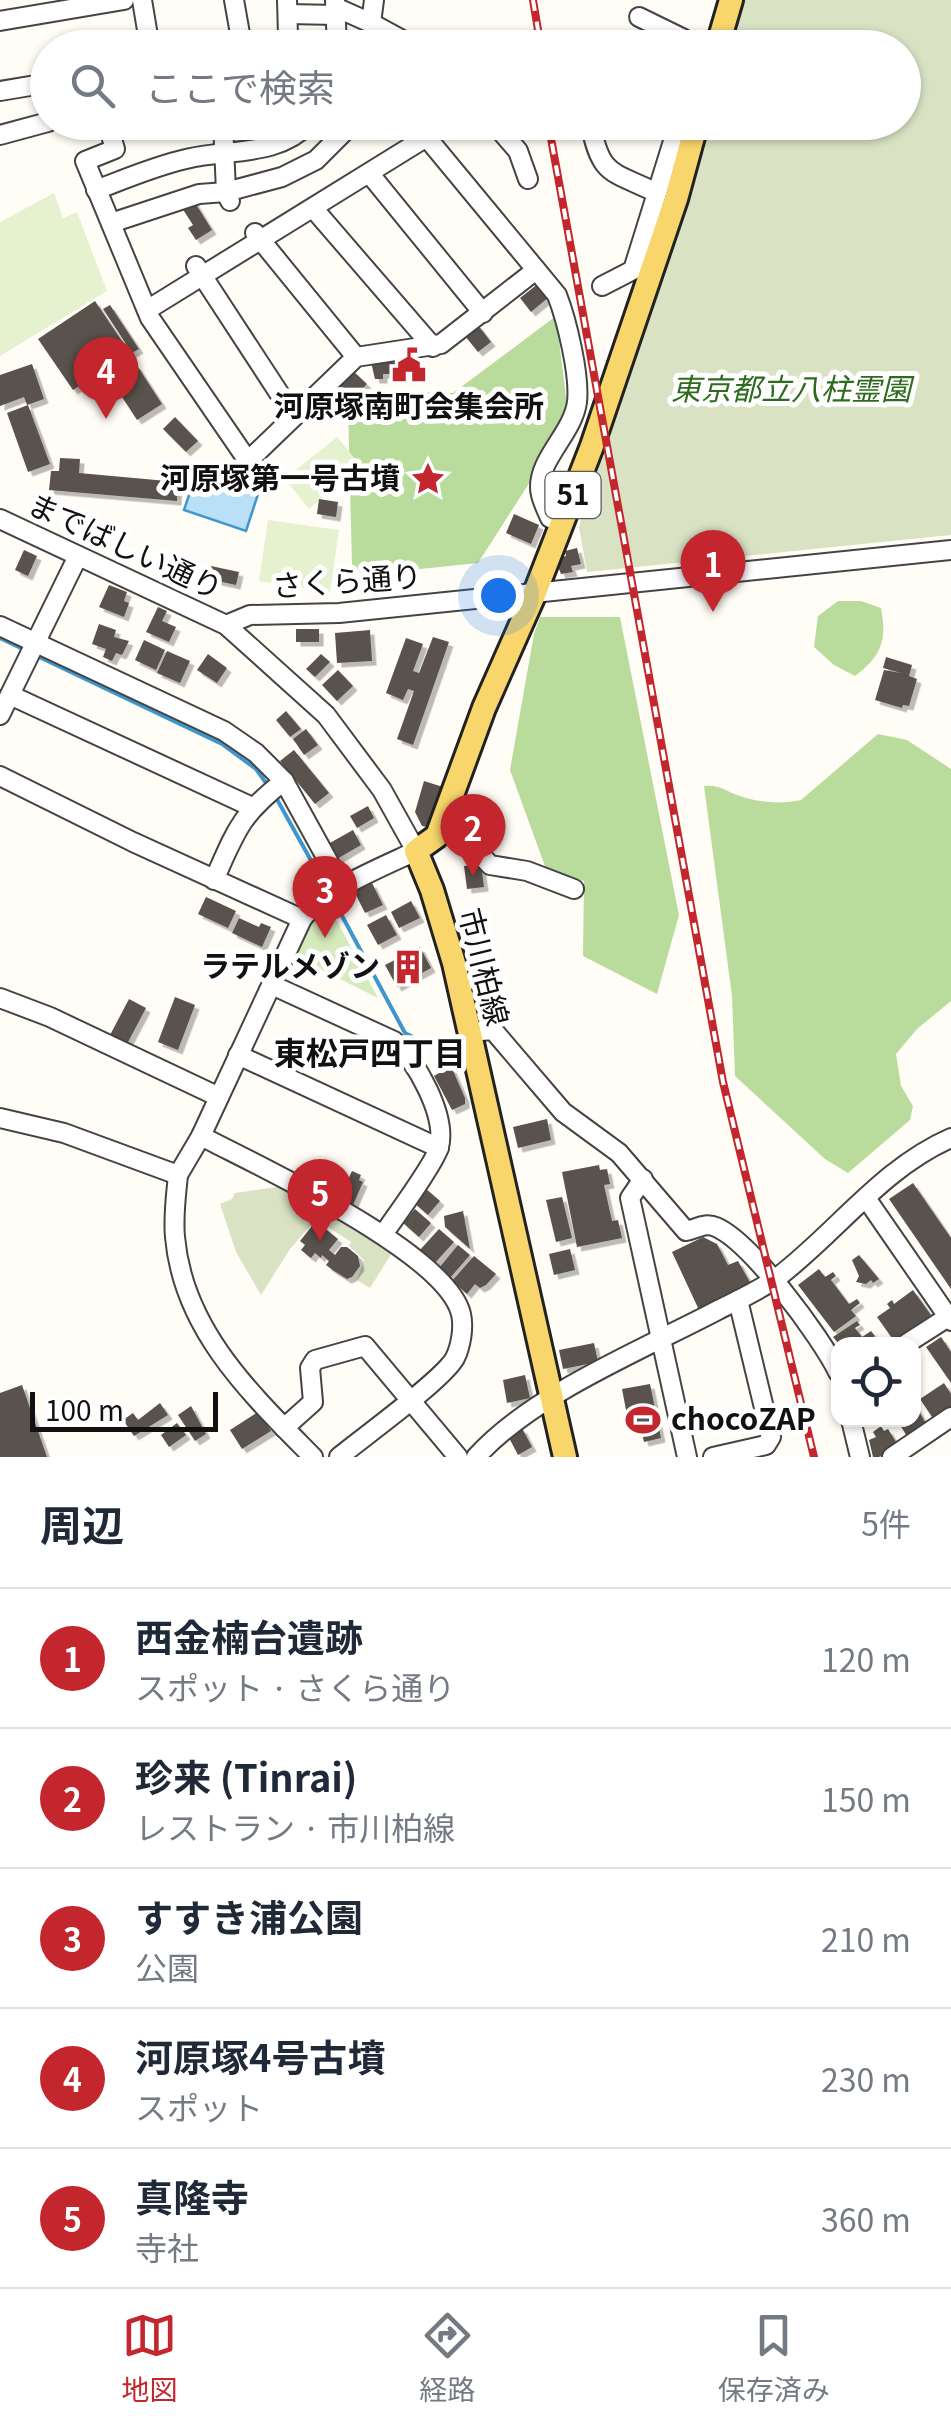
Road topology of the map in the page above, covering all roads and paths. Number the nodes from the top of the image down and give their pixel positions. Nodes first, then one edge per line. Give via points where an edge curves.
1 (124, 0) edge
2 (142, 0) edge
3 (234, 0) edge
4 (374, 0) edge
5 (730, 0) edge
6 (288, 7) edge
7 (335, 7) edge
8 (639, 17) dead end
9 (0, 21) edge
10 (371, 22) junction
11 (147, 30) edge
12 (239, 30) edge
13 (385, 30) edge
14 (666, 30) edge
15 (722, 30) edge
16 (30, 86) edge
17 (0, 92) edge
18 (30, 127) edge
19 (0, 136) edge
20 (112, 140) edge
21 (223, 140) edge
22 (285, 140) edge
23 (336, 140) edge
24 (422, 140) edge
25 (427, 140) edge
26 (508, 140) edge
27 (593, 140) edge
28 (673, 140) edge
29 (691, 140) edge
30 (223, 153) junction
31 (369, 174) junction
32 (528, 179) dead end
33 (96, 190) junction
34 (657, 193) junction
35 (228, 197) junction
36 (313, 208) junction
37 (111, 224) junction
38 (258, 237) junction
39 (536, 270) junction
40 (199, 271) junction
41 (602, 286) dead end
42 (147, 310) junction
43 (483, 313) junction
44 (432, 347) junction
45 (356, 357) junction
46 (294, 416) junction
47 (0, 519) edge
48 (562, 524) junction
49 (951, 550) edge
50 (78, 556) junction
51 (534, 595) junction
52 (226, 625) junction
53 (0, 626) edge
54 (33, 650) junction
55 (10, 695) junction
56 (0, 715) edge
57 (0, 776) edge
58 (270, 792) junction
59 (444, 814) junction
60 (416, 852) junction
61 (214, 880) junction
62 (574, 888) dead end
63 (335, 893) junction
64 (302, 919) junction
65 (272, 985) junction
66 (0, 998) edge
67 (469, 1032) junction
68 (238, 1054) junction
69 (218, 1097) junction
70 (0, 1118) edge
71 (201, 1136) junction
72 (951, 1138) edge
73 (439, 1148) junction
74 (178, 1175) junction
75 (642, 1179) junction
76 (866, 1198) junction
77 (384, 1233) junction
78 (774, 1279) junction
79 (738, 1300) junction
80 (949, 1319) edge
81 (918, 1337) edge
82 (660, 1341) junction
83 (831, 1362) edge
84 (552, 1397) junction
85 (411, 1398) junction
86 (951, 1417) edge
87 (853, 1427) edge
88 (284, 1428) junction
89 (312, 1457) edge
90 (339, 1457) edge
91 (458, 1457) edge
92 (476, 1457) edge
93 (565, 1457) edge
94 (687, 1457) edge
95 (713, 1457) edge
96 (860, 1457) edge
97 (892, 1457) edge

1 - 9 street
2 - 11 street
3 - 12 street
4 - 10 street
5 - 15 main road
6 - 7 street
7 - 10 street
8 - 14 street
10 - 13 street
16 - 17 street
18 - 19 street
20 - 33 street via 115,149 85,161
21 - 30 street
22 - 30 street via 262,151
23 - 35 street via 316,160
24 - 31 street
25 - 39 street
26 - 32 street
27 - 34 street via 604,167
28 - 34 street
29 - 48 main road, 51
30 - 33 street
30 - 35 street
31 - 36 street
31 - 43 street
33 - 37 street
34 - 41 street via 633,270
35 - 37 street via 199,194
36 - 38 street
36 - 44 street
37 - 42 street
38 - 40 street
38 - 45 street
39 - 43 street
39 - 48 street via 563,312 576,389 569,428 540,485 550,518
40 - 42 street
40 - 46 street
42 - 46 street via 248,460
43 - 44 street
44 - 45 street
45 - 46 street
47 - 50 street, までばしい通り
48 - 51 main road, 51
49 - 51 street, さくら通り
50 - 52 street, までばしい通り
50 - 54 street
51 - 52 street, さくら通り via 250,615
51 - 59 main road, 51
52 - 60 street, までばしい通り via 326,715 382,790
53 - 54 street
54 - 55 street
54 - 58 street via 224,731 256,754
55 - 56 street
55 - 58 street
57 - 61 street
58 - 61 street via 242,820
58 - 63 street
59 - 60 main road, 51 via 437,836
59 - 62 street via 490,865
60 - 63 street
60 - 67 main road, 市川柏線
61 - 64 street
63 - 64 street
64 - 65 street
65 - 68 street
65 - 73 street via 394,1041 410,1055 428,1089
66 - 69 street
67 - 75 street via 493,1030 564,1112
67 - 84 main road, 市川柏線
68 - 69 street
68 - 73 street
69 - 71 street
70 - 74 street via 64,1133
71 - 74 street
71 - 77 street
72 - 76 street via 912,1158
73 - 77 street
74 - 88 street via 175,1240 186,1297 217,1350
75 - 78 street via 686,1231 714,1226
75 - 82 street via 630,1198
76 - 78 street
76 - 80 street
77 - 85 street via 461,1312 454,1360
78 - 79 street
78 - 83 street
79 - 82 street
79 - 95 street via 771,1438 766,1445
80 - 81 street
82 - 84 street
82 - 94 street
84 - 92 street
84 - 93 main road, 市川柏線
85 - 88 street via 365,1346 315,1360 312,1402
85 - 90 street
85 - 91 street
86 - 97 street
87 - 96 street
88 - 89 street

